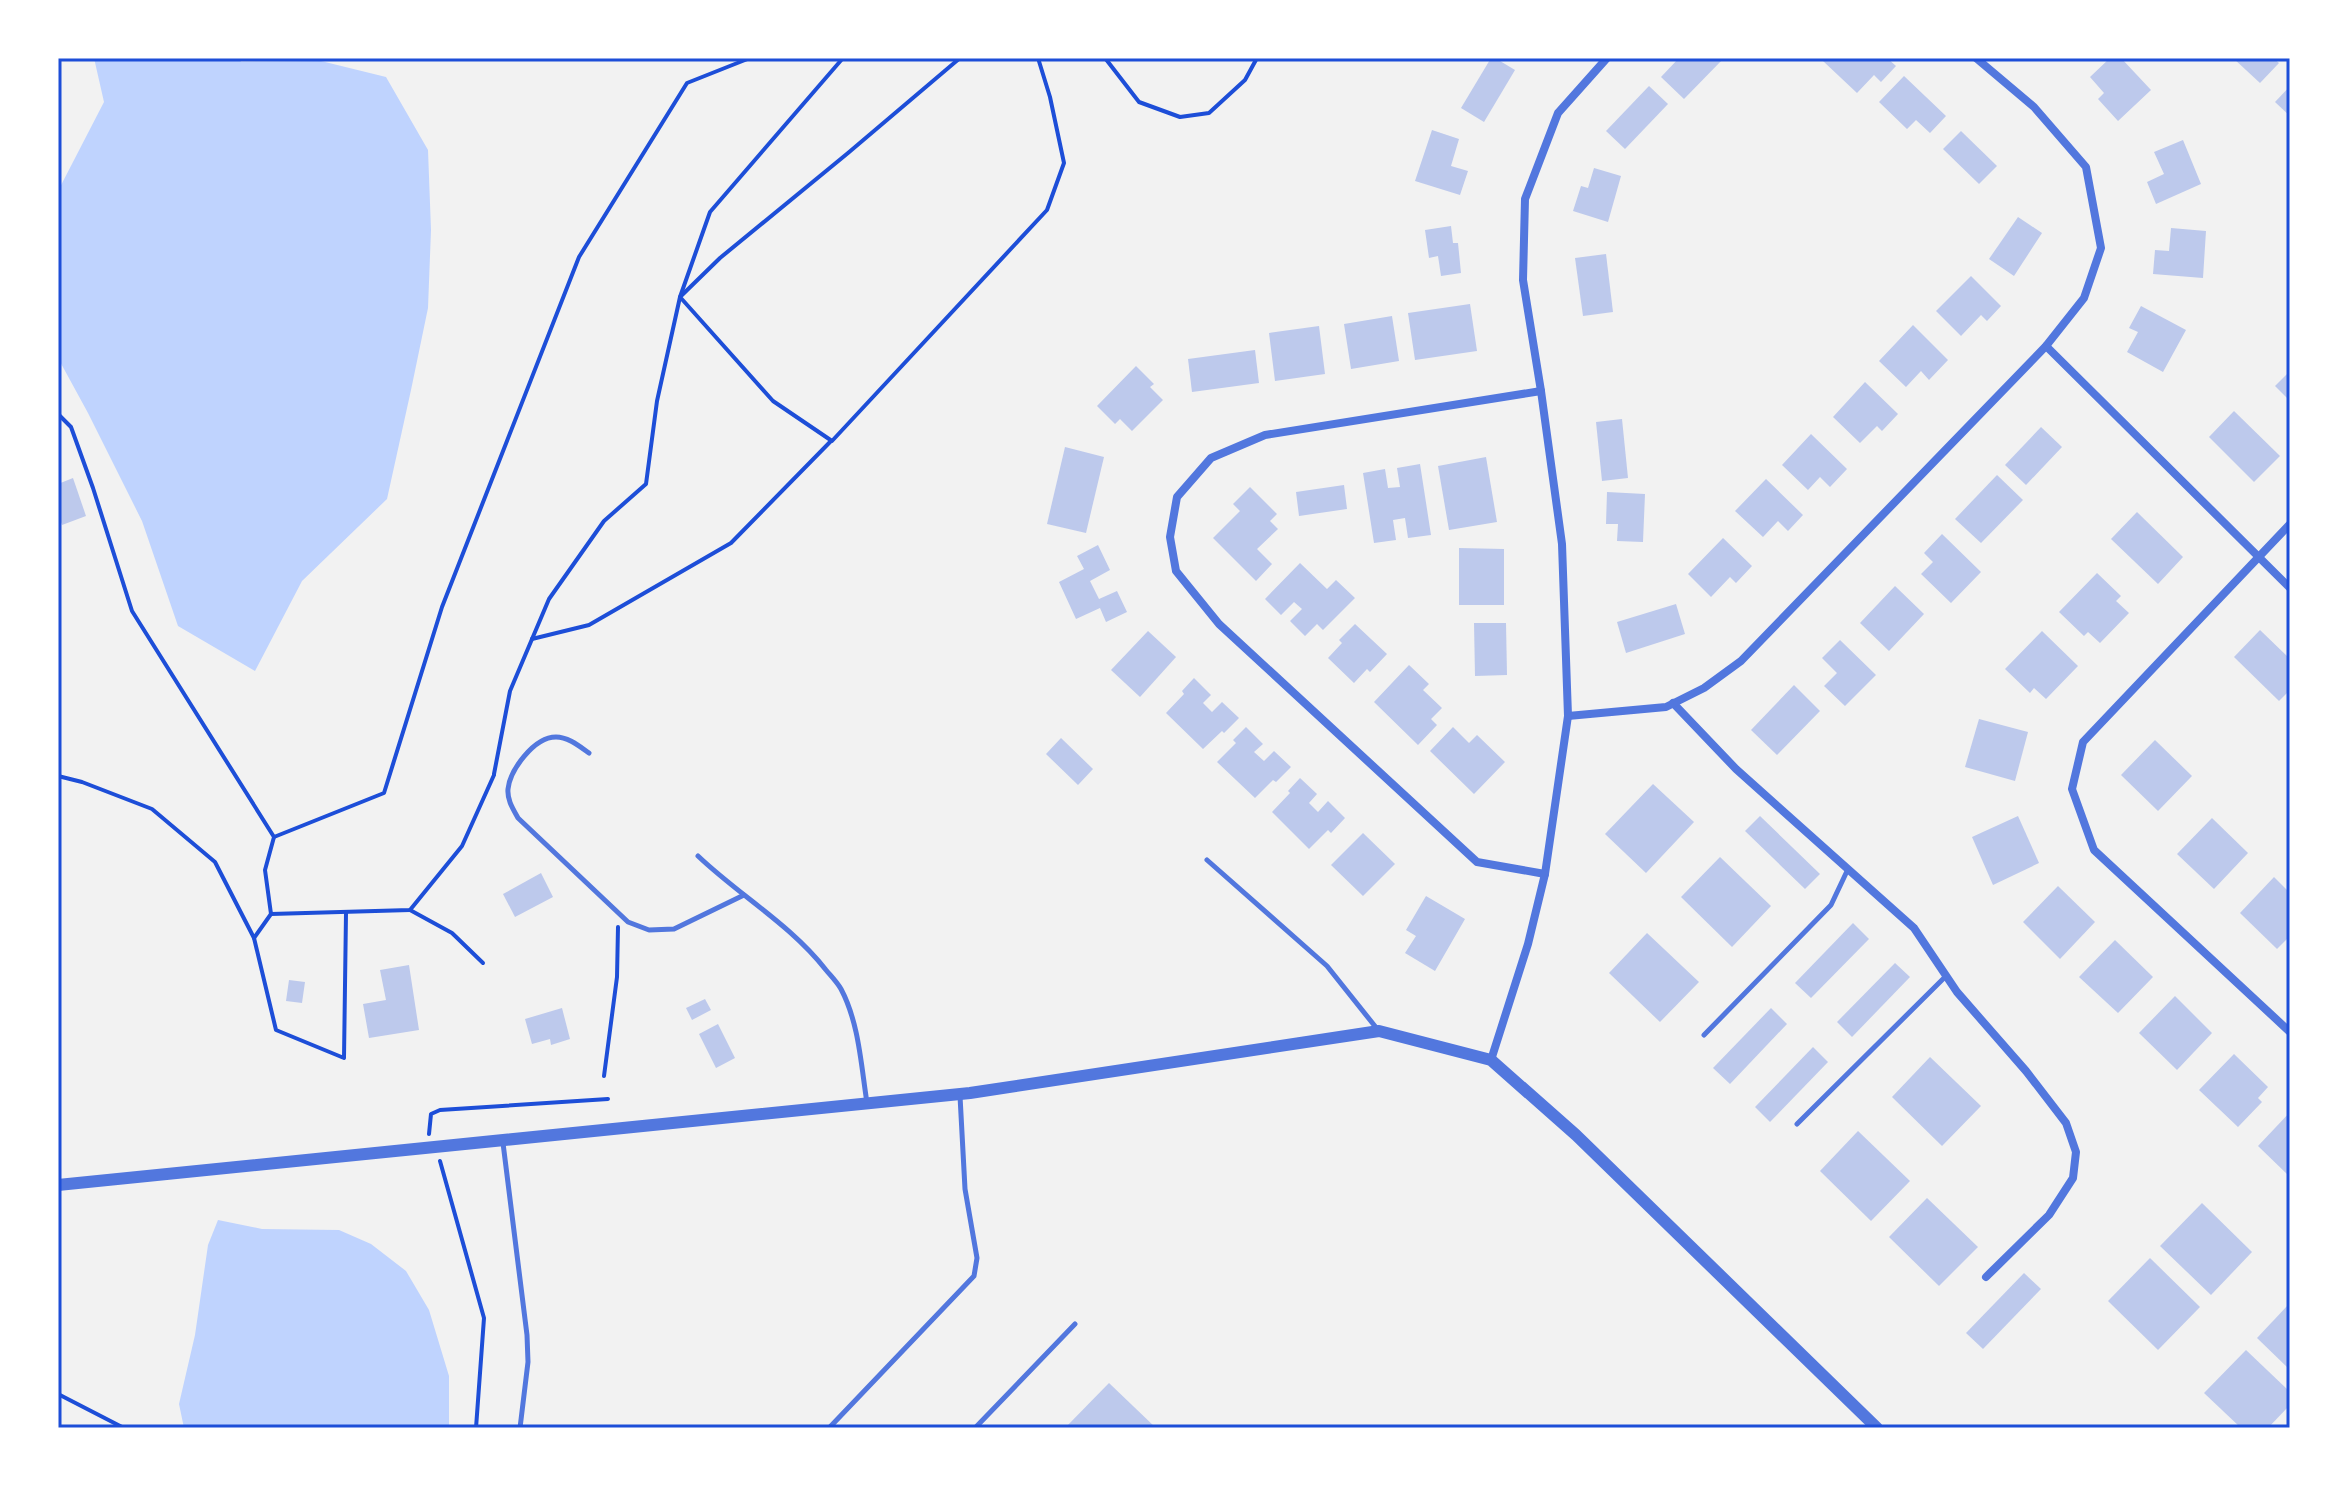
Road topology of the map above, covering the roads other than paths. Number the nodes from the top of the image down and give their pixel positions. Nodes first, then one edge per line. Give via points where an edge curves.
1 (1607, 58) edge
2 (1976, 58) edge
3 (2046, 346) junction
4 (1541, 391) junction
5 (2290, 524) edge
6 (2258, 557) junction
7 (2290, 588) edge
8 (1673, 703) junction
9 (1568, 716) junction
10 (589, 753) dead end
11 (698, 856) dead end
12 (1207, 860) dead end
13 (1848, 868) junction
14 (1545, 874) junction
15 (744, 895) junction
16 (1946, 976) junction
17 (1379, 1031) junction
18 (2290, 1032) edge
19 (1704, 1035) dead end
20 (1491, 1060) junction
21 (960, 1095) junction
22 (867, 1104) junction
23 (1797, 1124) dead end
24 (502, 1140) junction
25 (58, 1185) edge
26 (1986, 1277) dead end
27 (1075, 1324) dead end
28 (520, 1428) edge
29 (829, 1428) edge
30 (975, 1428) edge
31 (1877, 1428) edge

1 - 4 street via 1558,113 1525,199 1523,280
2 - 3 street via 2034,107 2086,167 2101,248 2084,298
3 - 6 street
3 - 8 street via 1741,661
4 - 9 street via 1562,544
4 - 14 street via 1265,435 1211,458 1177,497 1170,537 1176,571 1219,624 1477,862
5 - 6 street
6 - 7 street
6 - 18 street via 2083,742 2072,789 2094,850
8 - 9 street
8 - 13 street via 1736,769
9 - 14 street
10 - 15 lane via 573,741 555,737 538,743 511,776 508,792 518,818 617,912 649,930 674,929
11 - 15 lane
12 - 17 lane via 1327,966
13 - 16 street via 1914,928
13 - 19 lane via 1831,905
14 - 20 street
15 - 22 lane via 813,953 841,988 853,1019
16 - 23 lane
16 - 26 street via 2066,1123 2076,1152 2073,1178 2049,1215
17 - 20 street
17 - 21 street
20 - 31 street via 1576,1135
21 - 22 street
21 - 29 lane via 965,1189 977,1258 974,1276
22 - 24 street
24 - 25 street
24 - 28 lane via 527,1335
27 - 30 lane

